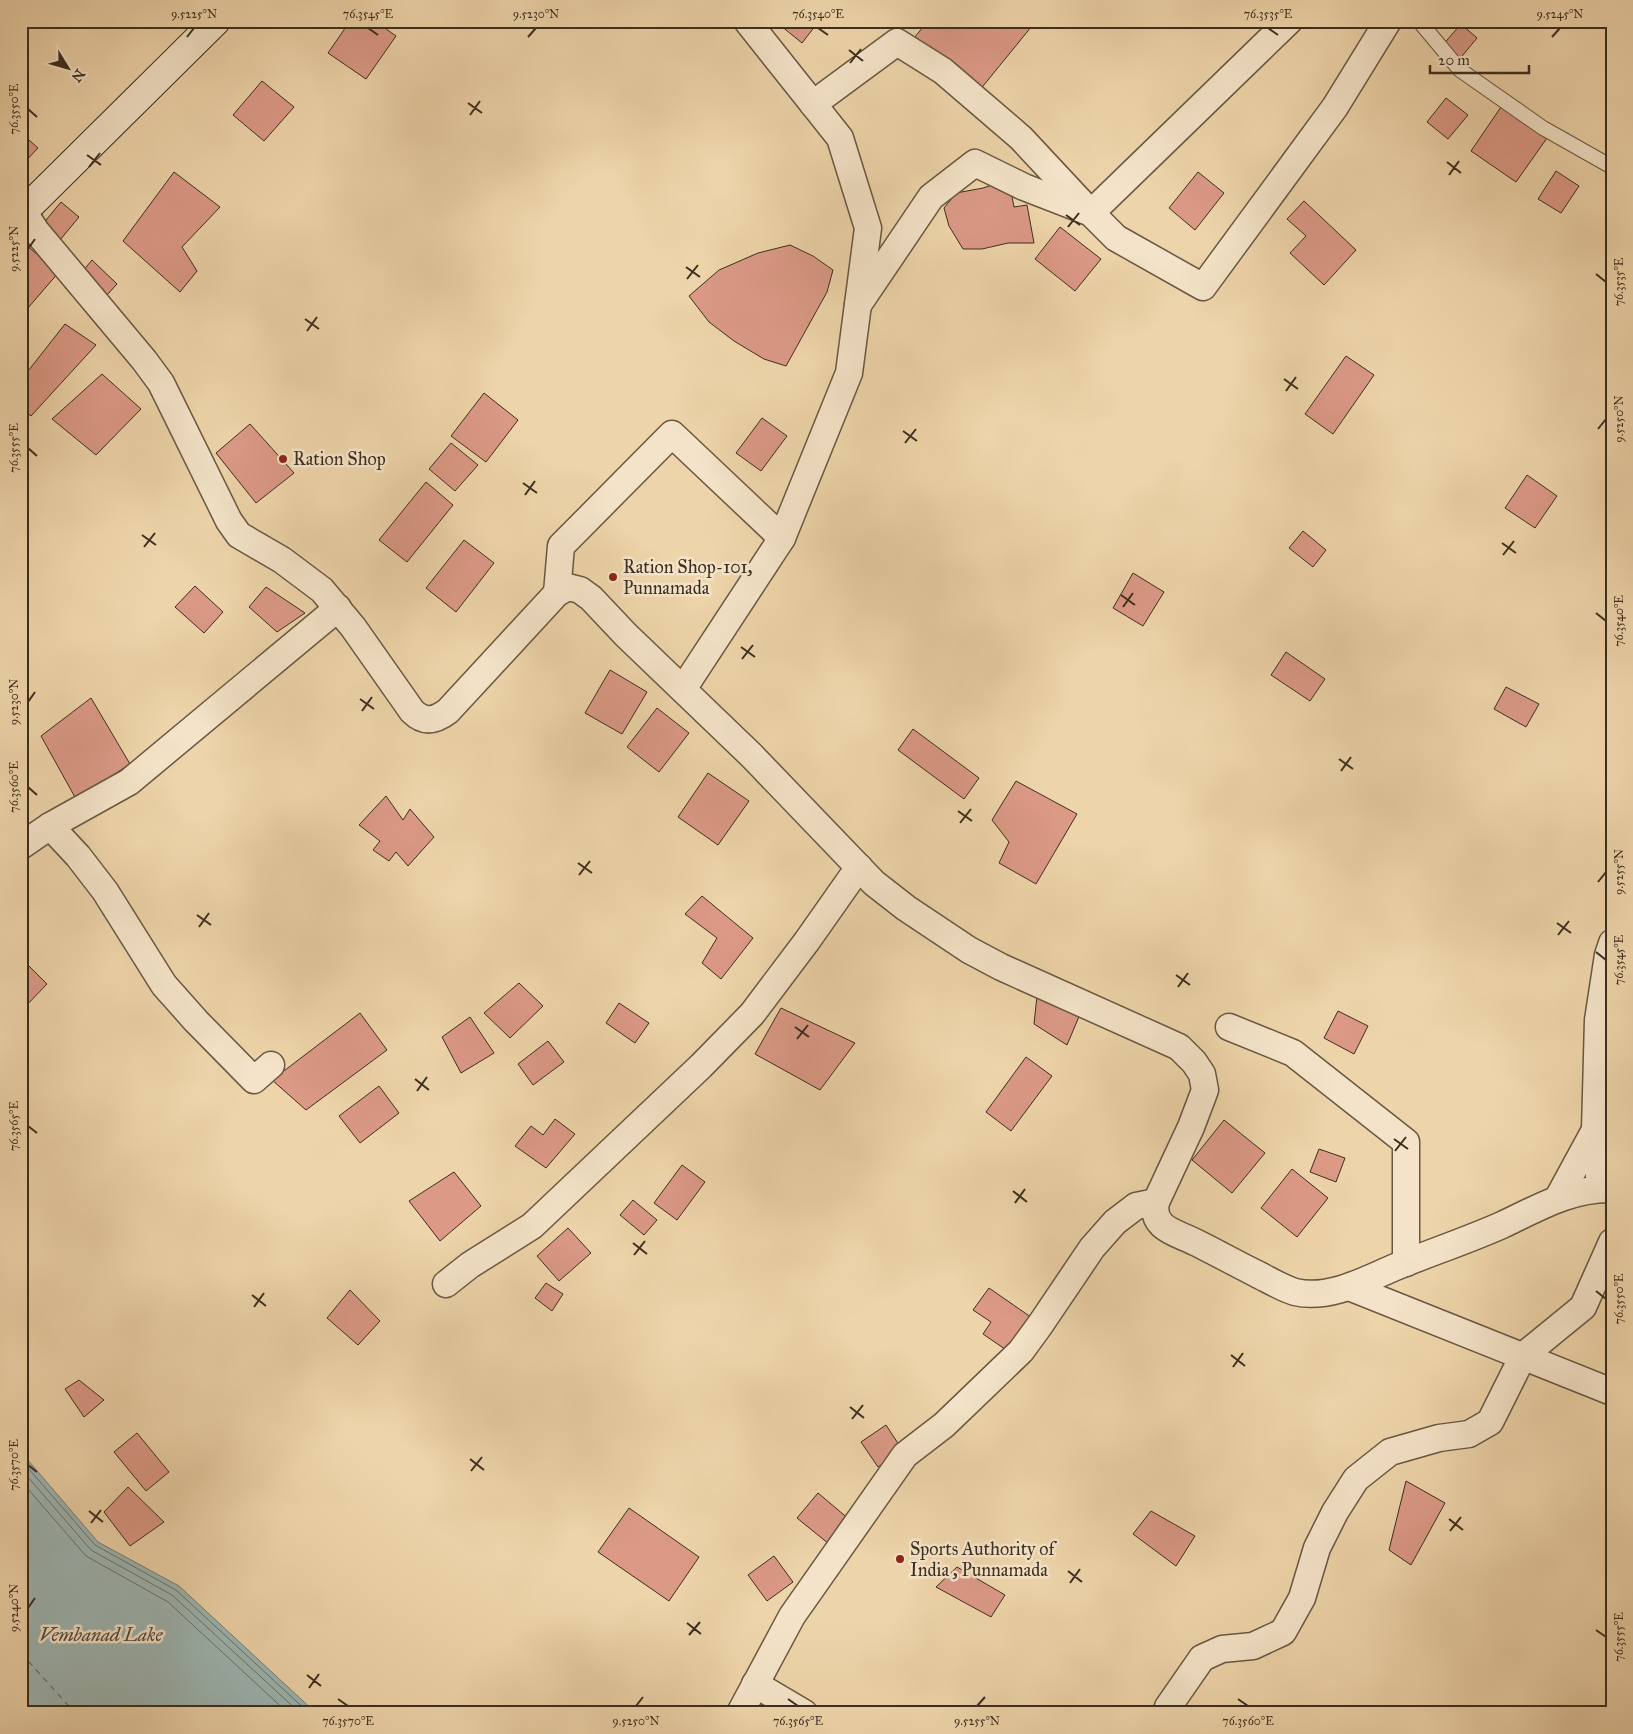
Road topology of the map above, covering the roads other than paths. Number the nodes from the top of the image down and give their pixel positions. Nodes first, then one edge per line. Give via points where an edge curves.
1 (216, 21) edge
2 (747, 21) edge
3 (1289, 21) edge
4 (1388, 21) edge
5 (1419, 21) edge
6 (813, 104) junction
7 (1612, 168) edge
8 (22, 212) edge
9 (1091, 213) junction
10 (858, 305) junction
11 (782, 538) junction
12 (557, 593) junction
13 (338, 608) junction
14 (683, 689) junction
15 (50, 826) junction
16 (21, 846) edge
17 (859, 867) junction
18 (1612, 943) edge
19 (1229, 1027) dead end
20 (271, 1065) dead end
21 (1595, 1130) junction
22 (1606, 1188) edge
23 (1558, 1198) junction
24 (1156, 1202) junction
25 (1612, 1242) edge
26 (1406, 1262) junction
27 (446, 1284) dead end
28 (1349, 1287) junction
29 (1523, 1356) junction
30 (1612, 1392) edge
31 (755, 1684) junction
32 (740, 1713) edge
33 (804, 1713) edge
34 (1166, 1713) edge

1 - 8 main road
2 - 6 street
3 - 9 street
4 - 9 street via 1335,107 1203,287 1116,238
5 - 7 lane via 1460,70 1543,128
6 - 9 street via 897,42 943,71 1021,138
6 - 10 street via 840,138 868,228
8 - 13 street via 161,383 229,521 239,535 302,574
9 - 10 street via 975,164 932,197
10 - 11 street via 849,373
11 - 12 street via 672,434 561,546
11 - 14 street
12 - 13 street via 453,706 442,716 428,720 412,711
12 - 14 street via 568,587 591,598
13 - 15 street via 129,782
14 - 17 street
15 - 16 street
15 - 20 street via 105,891 164,985 196,1021 254,1080
17 - 24 street via 906,908 969,950 1179,1047 1194,1062 1202,1074 1205,1090
17 - 27 street via 752,1014 701,1066 532,1226
18 - 21 street via 1598,1020
19 - 26 street via 1292,1053 1406,1142
21 - 22 street
21 - 23 street
22 - 23 street
23 - 26 street via 1501,1225
24 - 28 street via 1156,1217 1169,1230 1276,1284 1295,1292 1308,1293
24 - 31 street via 1136,1206 1116,1222 1092,1248 1021,1351 944,1424 905,1455 792,1616
25 - 29 street via 1583,1307
26 - 28 street
28 - 29 street
29 - 30 street
29 - 34 street via 1490,1422 1469,1434 1439,1438 1390,1452 1356,1479 1317,1548 1302,1598 1283,1632 1253,1646 1222,1649 1202,1658
31 - 32 street
31 - 33 street

